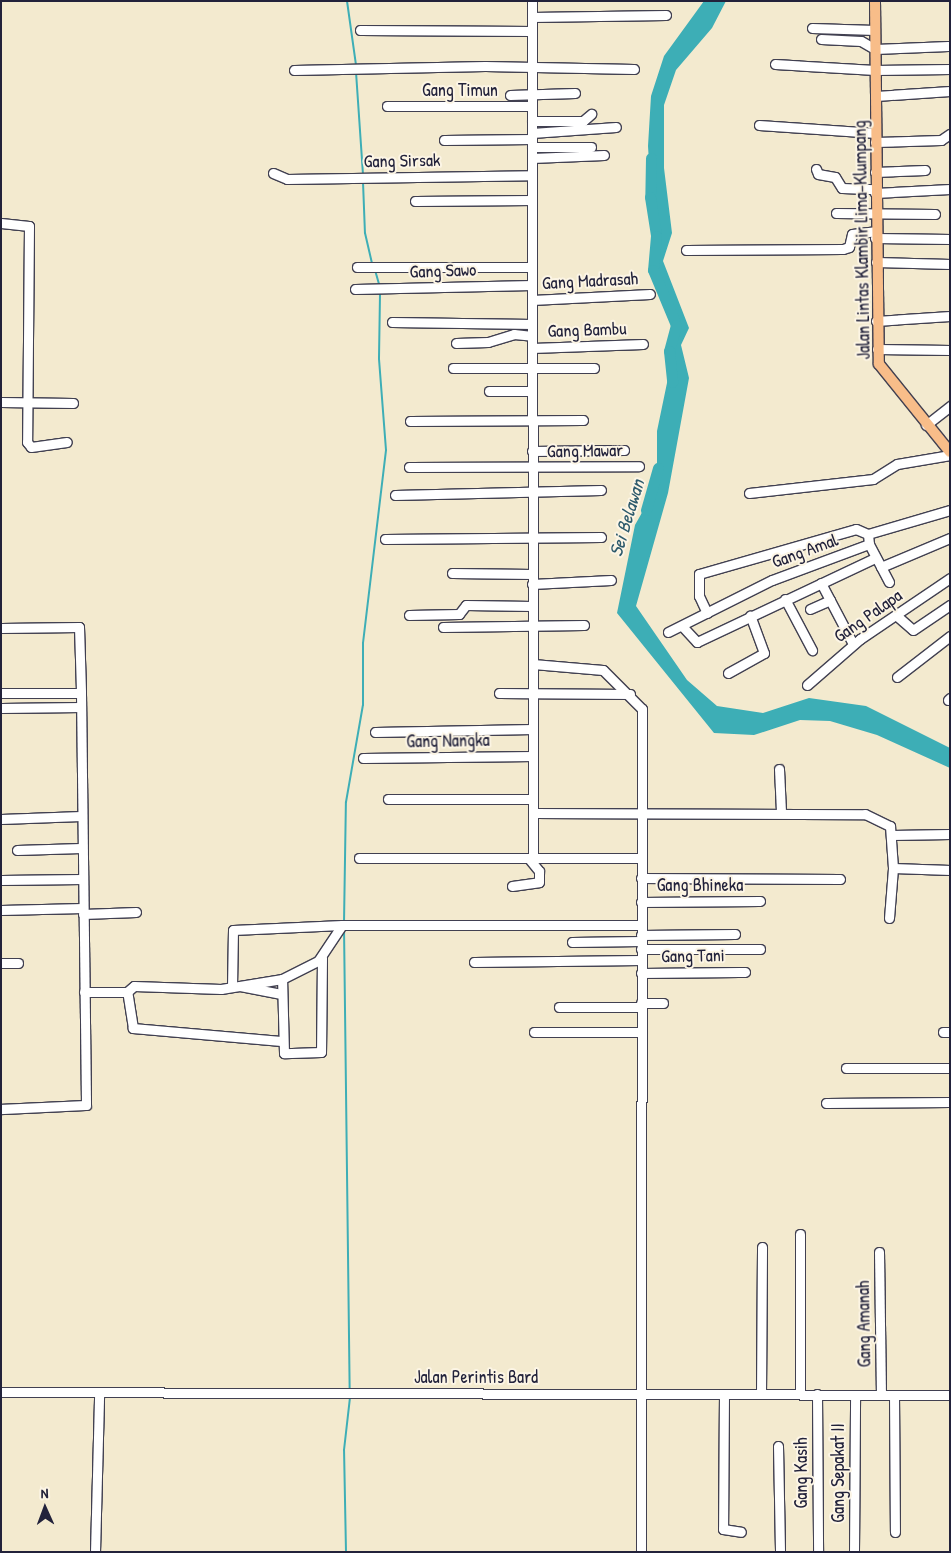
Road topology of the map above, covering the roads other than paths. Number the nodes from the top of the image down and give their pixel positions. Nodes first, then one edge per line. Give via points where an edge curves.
1 (532, 1) edge
2 (875, 1) edge
3 (666, 15) dead end
4 (532, 17) junction
5 (812, 28) dead end
6 (360, 30) dead end
7 (875, 30) junction
8 (532, 31) junction
9 (821, 39) dead end
10 (948, 46) dead end
11 (875, 49) junction
12 (776, 64) dead end
13 (532, 68) junction
14 (634, 68) dead end
15 (950, 69) edge
16 (294, 70) dead end
17 (875, 70) junction
18 (950, 92) edge
19 (575, 93) dead end
20 (510, 96) dead end
21 (532, 96) junction
22 (876, 96) junction
23 (387, 106) dead end
24 (532, 106) junction
25 (592, 114) dead end
26 (532, 121) junction
27 (759, 125) dead end
28 (616, 127) dead end
29 (950, 134) edge
30 (875, 138) junction
31 (444, 140) dead end
32 (532, 140) junction
33 (592, 147) dead end
34 (604, 155) dead end
35 (532, 158) junction
36 (816, 169) dead end
37 (925, 170) dead end
38 (876, 172) junction
39 (273, 173) dead end
40 (532, 175) junction
41 (950, 189) edge
42 (875, 191) junction
43 (532, 200) junction
44 (415, 201) dead end
45 (836, 213) dead end
46 (875, 214) junction
47 (935, 214) dead end
48 (1, 223) edge
49 (875, 234) junction
50 (950, 239) edge
51 (686, 250) dead end
52 (876, 262) junction
53 (950, 264) edge
54 (361, 267) dead end
55 (532, 267) junction
56 (532, 285) junction
57 (355, 289) dead end
58 (650, 294) dead end
59 (532, 300) junction
60 (950, 316) edge
61 (876, 321) junction
62 (392, 322) dead end
63 (532, 324) junction
64 (532, 336) junction
65 (456, 343) dead end
66 (643, 344) dead end
67 (532, 348) junction
68 (877, 349) junction
69 (950, 350) edge
70 (454, 368) dead end
71 (594, 368) dead end
72 (532, 370) junction
73 (489, 391) dead end
74 (532, 391) junction
75 (1, 402) edge
76 (27, 402) junction
77 (73, 402) dead end
78 (950, 406) edge
79 (532, 420) junction
80 (583, 420) dead end
81 (410, 421) dead end
82 (926, 425) junction
83 (68, 442) dead end
84 (948, 447) edge
85 (624, 450) dead end
86 (532, 451) junction
87 (639, 466) dead end
88 (409, 467) dead end
89 (532, 469) junction
90 (600, 490) dead end
91 (532, 492) junction
92 (749, 493) dead end
93 (395, 495) dead end
94 (950, 510) edge
95 (868, 534) junction
96 (532, 537) junction
97 (601, 537) dead end
98 (950, 538) edge
99 (385, 540) dead end
100 (869, 544) junction
101 (875, 558) junction
102 (880, 567) junction
103 (452, 573) dead end
104 (532, 574) junction
105 (950, 578) edge
106 (611, 580) dead end
107 (889, 582) dead end
108 (821, 583) junction
109 (532, 584) junction
110 (785, 598) junction
111 (830, 600) junction
112 (950, 605) edge
113 (532, 606) junction
114 (810, 609) dead end
115 (707, 613) junction
116 (409, 615) dead end
117 (750, 615) junction
118 (897, 616) junction
119 (584, 625) dead end
120 (532, 626) junction
121 (682, 626) junction
122 (443, 627) dead end
123 (1, 628) edge
124 (668, 632) dead end
125 (950, 636) edge
126 (853, 644) junction
127 (812, 650) dead end
128 (533, 664) junction
129 (728, 673) dead end
130 (897, 677) dead end
131 (807, 685) dead end
132 (81, 692) junction
133 (1, 693) edge
134 (499, 693) dead end
135 (533, 693) junction
136 (630, 694) junction
137 (81, 706) junction
138 (1, 708) edge
139 (533, 729) junction
140 (375, 732) dead end
141 (533, 756) junction
142 (363, 758) dead end
143 (779, 769) dead end
144 (533, 799) junction
145 (388, 800) dead end
146 (781, 812) junction
147 (533, 813) junction
148 (641, 815) junction
149 (80, 816) junction
150 (1, 819) edge
151 (950, 834) edge
152 (892, 835) junction
153 (81, 848) junction
154 (17, 850) dead end
155 (359, 858) dead end
156 (641, 858) junction
157 (531, 860) junction
158 (893, 868) junction
159 (950, 870) edge
160 (641, 878) junction
161 (82, 879) junction
162 (840, 879) dead end
163 (1, 880) edge
164 (512, 886) dead end
165 (760, 901) dead end
166 (641, 902) junction
167 (1, 910) edge
168 (83, 911) junction
169 (136, 912) dead end
170 (889, 918) dead end
171 (346, 925) junction
172 (641, 925) junction
173 (735, 934) dead end
174 (572, 942) dead end
175 (641, 942) junction
176 (760, 949) dead end
177 (322, 958) junction
178 (641, 960) junction
179 (474, 962) dead end
180 (1, 963) edge
181 (18, 963) dead end
182 (745, 972) dead end
183 (641, 973) junction
184 (282, 979) junction
185 (236, 987) junction
186 (84, 992) junction
187 (127, 992) junction
188 (281, 994) junction
189 (663, 1003) dead end
190 (642, 1005) junction
191 (559, 1007) dead end
192 (534, 1032) dead end
193 (642, 1032) junction
194 (280, 1041) junction
195 (846, 1068) dead end
196 (950, 1068) edge
197 (950, 1102) edge
198 (826, 1103) dead end
199 (1, 1109) edge
200 (800, 1234) dead end
201 (762, 1247) dead end
202 (879, 1252) dead end
203 (1, 1392) edge
204 (98, 1394) junction
205 (643, 1394) junction
206 (724, 1394) junction
207 (761, 1394) junction
208 (800, 1394) junction
209 (817, 1394) junction
210 (855, 1394) junction
211 (881, 1395) junction
212 (894, 1395) junction
213 (950, 1395) edge
214 (778, 1446) dead end
215 (741, 1532) dead end
216 (895, 1532) dead end
217 (96, 1552) edge
218 (641, 1552) edge
219 (780, 1552) edge
220 (818, 1552) edge
221 (854, 1552) edge

1 - 4 street
2 - 7 main road, Jalan Lintas Klambir Lima–Klumpang
3 - 4 street
4 - 8 street
5 - 7 street
6 - 8 street
7 - 11 main road, Jalan Lintas Klambir Lima–Klumpang
8 - 13 street
9 - 11 street via 861,41
10 - 11 street
11 - 17 main road, Jalan Lintas Klambir Lima–Klumpang
12 - 17 street
13 - 14 street
13 - 16 street
13 - 21 street
15 - 17 street
17 - 22 main road, Jalan Lintas Klambir Lima–Klumpang
18 - 22 street
19 - 21 street
20 - 21 street
21 - 24 street
22 - 30 main road, Jalan Lintas Klambir Lima–Klumpang
23 - 24 street, Gang Timun
24 - 26 street
25 - 26 street via 583,121
26 - 32 street
27 - 30 street
28 - 32 street
29 - 30 street via 941,140
30 - 38 main road, Jalan Lintas Klambir Lima–Klumpang
31 - 32 street
32 - 33 street
32 - 35 street
34 - 35 street
35 - 40 street
36 - 42 street via 818,174 834,177 842,188
37 - 38 street
38 - 42 main road, Jalan Lintas Klambir Lima–Klumpang
39 - 40 street, Gang Sirsak via 287,179
40 - 43 street
41 - 42 street
42 - 46 main road, Jalan Lintas Klambir Lima–Klumpang
43 - 44 street
43 - 55 street
45 - 46 street
46 - 47 street
46 - 49 main road, Jalan Lintas Klambir Lima–Klumpang
48 - 76 street via 29,226
49 - 50 street
49 - 51 street via 852,234 848,247 843,249
49 - 52 main road, Jalan Lintas Klambir Lima–Klumpang
52 - 53 street
52 - 61 main road, Jalan Lintas Klambir Lima–Klumpang
54 - 55 street
55 - 56 street
56 - 57 street, Gang Sawo
56 - 59 street
58 - 59 street, Gang Madrasah
59 - 63 street
60 - 61 street
61 - 68 main road, Jalan Lintas Klambir Lima–Klumpang
62 - 63 street
63 - 64 street
64 - 65 street via 514,334 488,342
64 - 67 street
66 - 67 street, Gang Bambu
67 - 72 street
68 - 69 street
68 - 82 main road, Jalan Lintas Klambir Lima–Klumpang via 881,370
70 - 72 street
71 - 72 street
72 - 74 street
73 - 74 street
74 - 79 street
75 - 76 street
76 - 77 street
76 - 83 street via 28,446
78 - 82 street
79 - 80 street
79 - 81 street
79 - 86 street
82 - 84 main road, Jalan Lintas Klambir Lima–Klumpang
84 - 92 street via 897,464 873,479
85 - 86 street
86 - 89 street
87 - 89 street, Gang Mawar
88 - 89 street, Gang Mawar
89 - 91 street
90 - 91 street
91 - 93 street
91 - 96 street
94 - 95 street
95 - 100 street
95 - 115 street via 856,529 699,574 699,596
96 - 97 street
96 - 99 street
96 - 104 street
98 - 102 street
100 - 101 street
100 - 115 street, Gang Amal via 772,580
101 - 102 street
101 - 108 street
102 - 107 street
103 - 104 street
104 - 109 street
105 - 118 street, Gang Palapa
106 - 109 street
108 - 110 street
108 - 111 street
109 - 113 street
110 - 117 street
110 - 127 street
111 - 114 street
111 - 126 street
112 - 118 street via 913,630
113 - 116 street via 466,605 459,614
113 - 120 street
115 - 121 street, Gang Amal
117 - 121 street via 695,643
117 - 129 street via 764,653
118 - 126 street, Gang Palapa
119 - 120 street
120 - 122 street
120 - 128 street
121 - 124 street, Gang Amal
123 - 132 street via 79,628
125 - 130 street
126 - 131 street, Gang Palapa
128 - 135 street
128 - 136 street via 603,670
132 - 133 street
132 - 137 street
134 - 135 street
135 - 136 street
135 - 139 street
136 - 148 street via 642,709
137 - 138 street
137 - 149 street
139 - 140 street via 416,728
139 - 141 street
141 - 142 street, Gang Nangka
141 - 144 street
143 - 146 street
144 - 145 street
144 - 147 street
146 - 148 street
146 - 152 street via 874,816 886,821
147 - 148 street
147 - 157 street
148 - 156 street
149 - 150 street
149 - 153 street
151 - 152 street
152 - 158 street
153 - 154 street
153 - 161 street
155 - 157 street
156 - 157 street
156 - 160 street
157 - 164 street via 539,871 539,882
158 - 159 street
158 - 170 street
160 - 162 street
160 - 166 street
161 - 163 street
161 - 168 street
165 - 166 street, Gang Bhineka
166 - 172 street
167 - 168 street
168 - 169 street
168 - 186 street
171 - 172 street
171 - 177 street
171 - 185 street via 233,930
172 - 175 street
173 - 175 street
174 - 175 street
175 - 176 street
175 - 178 street
177 - 184 street via 308,969
177 - 194 street via 321,1052 284,1053
178 - 179 street
178 - 183 street
180 - 181 street
182 - 183 street, Gang Tani
183 - 190 street
184 - 185 street
184 - 188 street
185 - 187 street via 134,986
185 - 188 street
186 - 187 street
186 - 199 street via 86,1105
187 - 194 street via 133,1028
188 - 194 street
189 - 190 street
190 - 191 street
190 - 193 street
192 - 193 street
193 - 205 street
195 - 196 street
197 - 198 street
200 - 208 street
201 - 207 street
202 - 211 street, Gang Amanah
203 - 204 street, Jalan Perintis Bard
204 - 205 street, Jalan Perintis Bard
204 - 217 street
205 - 206 street, Jalan Perintis Bard
205 - 218 street
206 - 207 street, Jalan Perintis Bard
206 - 215 street via 723,1529
207 - 208 street, Jalan Perintis Bard
208 - 209 street, Jalan Perintis Bard
209 - 210 street, Jalan Perintis Bard
209 - 220 street, Gang Kasih
210 - 211 street, Jalan Perintis Bard
210 - 221 street, Gang Sepakat II
211 - 212 street, Jalan Perintis Bard
212 - 213 street, Jalan Perintis Bard
212 - 216 street
214 - 219 street

